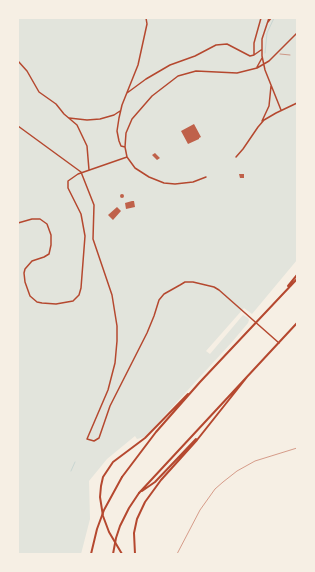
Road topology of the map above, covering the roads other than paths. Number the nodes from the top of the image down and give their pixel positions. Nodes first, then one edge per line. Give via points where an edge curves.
1 (146, 18) edge
2 (260, 18) edge
3 (270, 18) edge
4 (297, 33) edge
5 (261, 50) junction
6 (254, 55) junction
7 (262, 58) junction
8 (18, 61) edge
9 (264, 65) junction
10 (257, 68) junction
11 (270, 82) junction
12 (127, 93) junction
13 (297, 103) edge
14 (281, 110) junction
15 (121, 111) junction
16 (69, 118) junction
17 (260, 124) junction
18 (18, 126) edge
19 (125, 147) junction
20 (236, 156) dead end
21 (127, 157) junction
22 (89, 171) junction
23 (81, 172) junction
24 (206, 177) dead end
25 (18, 223) edge
26 (297, 276) edge
27 (297, 279) edge
28 (277, 299) junction
29 (256, 322) junction
30 (297, 323) edge
31 (279, 343) junction
32 (248, 374) junction
33 (200, 382) junction
34 (202, 433) junction
35 (297, 448) edge
36 (139, 493) junction
37 (91, 554) edge
38 (114, 554) edge
39 (122, 554) edge
40 (135, 554) edge
41 (177, 554) edge

1 - 12 street via 138,65
2 - 6 street
3 - 5 street via 262,39
4 - 9 street
5 - 6 street
5 - 7 street
6 - 12 street via 246,54 227,44 216,45 170,65
7 - 9 street
7 - 10 street
8 - 16 street via 39,92 56,104
9 - 10 street
9 - 11 street
10 - 19 street via 237,73 196,71 175,78 156,92 132,119 126,133
11 - 14 street
11 - 17 street via 269,106
12 - 15 street
13 - 14 street
14 - 17 street
15 - 16 street via 100,119
15 - 19 street via 117,131 121,146
16 - 22 street via 77,125 85,142
17 - 20 street
18 - 23 street
19 - 21 street
21 - 22 street
21 - 24 street via 133,166 160,182 193,182
22 - 23 street
23 - 25 street via 67,183 80,210 85,233 81,288 73,300 56,304 42,303 30,296 25,282 25,269 32,261 48,254 51,235 48,226 40,219
23 - 29 street via 94,205 93,239 112,295 118,331 110,383 87,439 94,441 100,437 110,406 147,334 159,300 164,294 185,282 214,287
26 - 28 main road
27 - 28 main road
28 - 29 main road
29 - 31 street
29 - 33 main road
30 - 31 main road
31 - 32 main road
32 - 34 main road
32 - 36 main road
33 - 37 main road via 156,432 122,477 104,510
33 - 39 main road via 145,438 120,456 103,477 103,516
34 - 36 main road via 155,482
34 - 40 main road via 144,502 134,533
35 - 41 lane via 255,461 237,470 215,489 200,510
36 - 38 main road via 120,526

